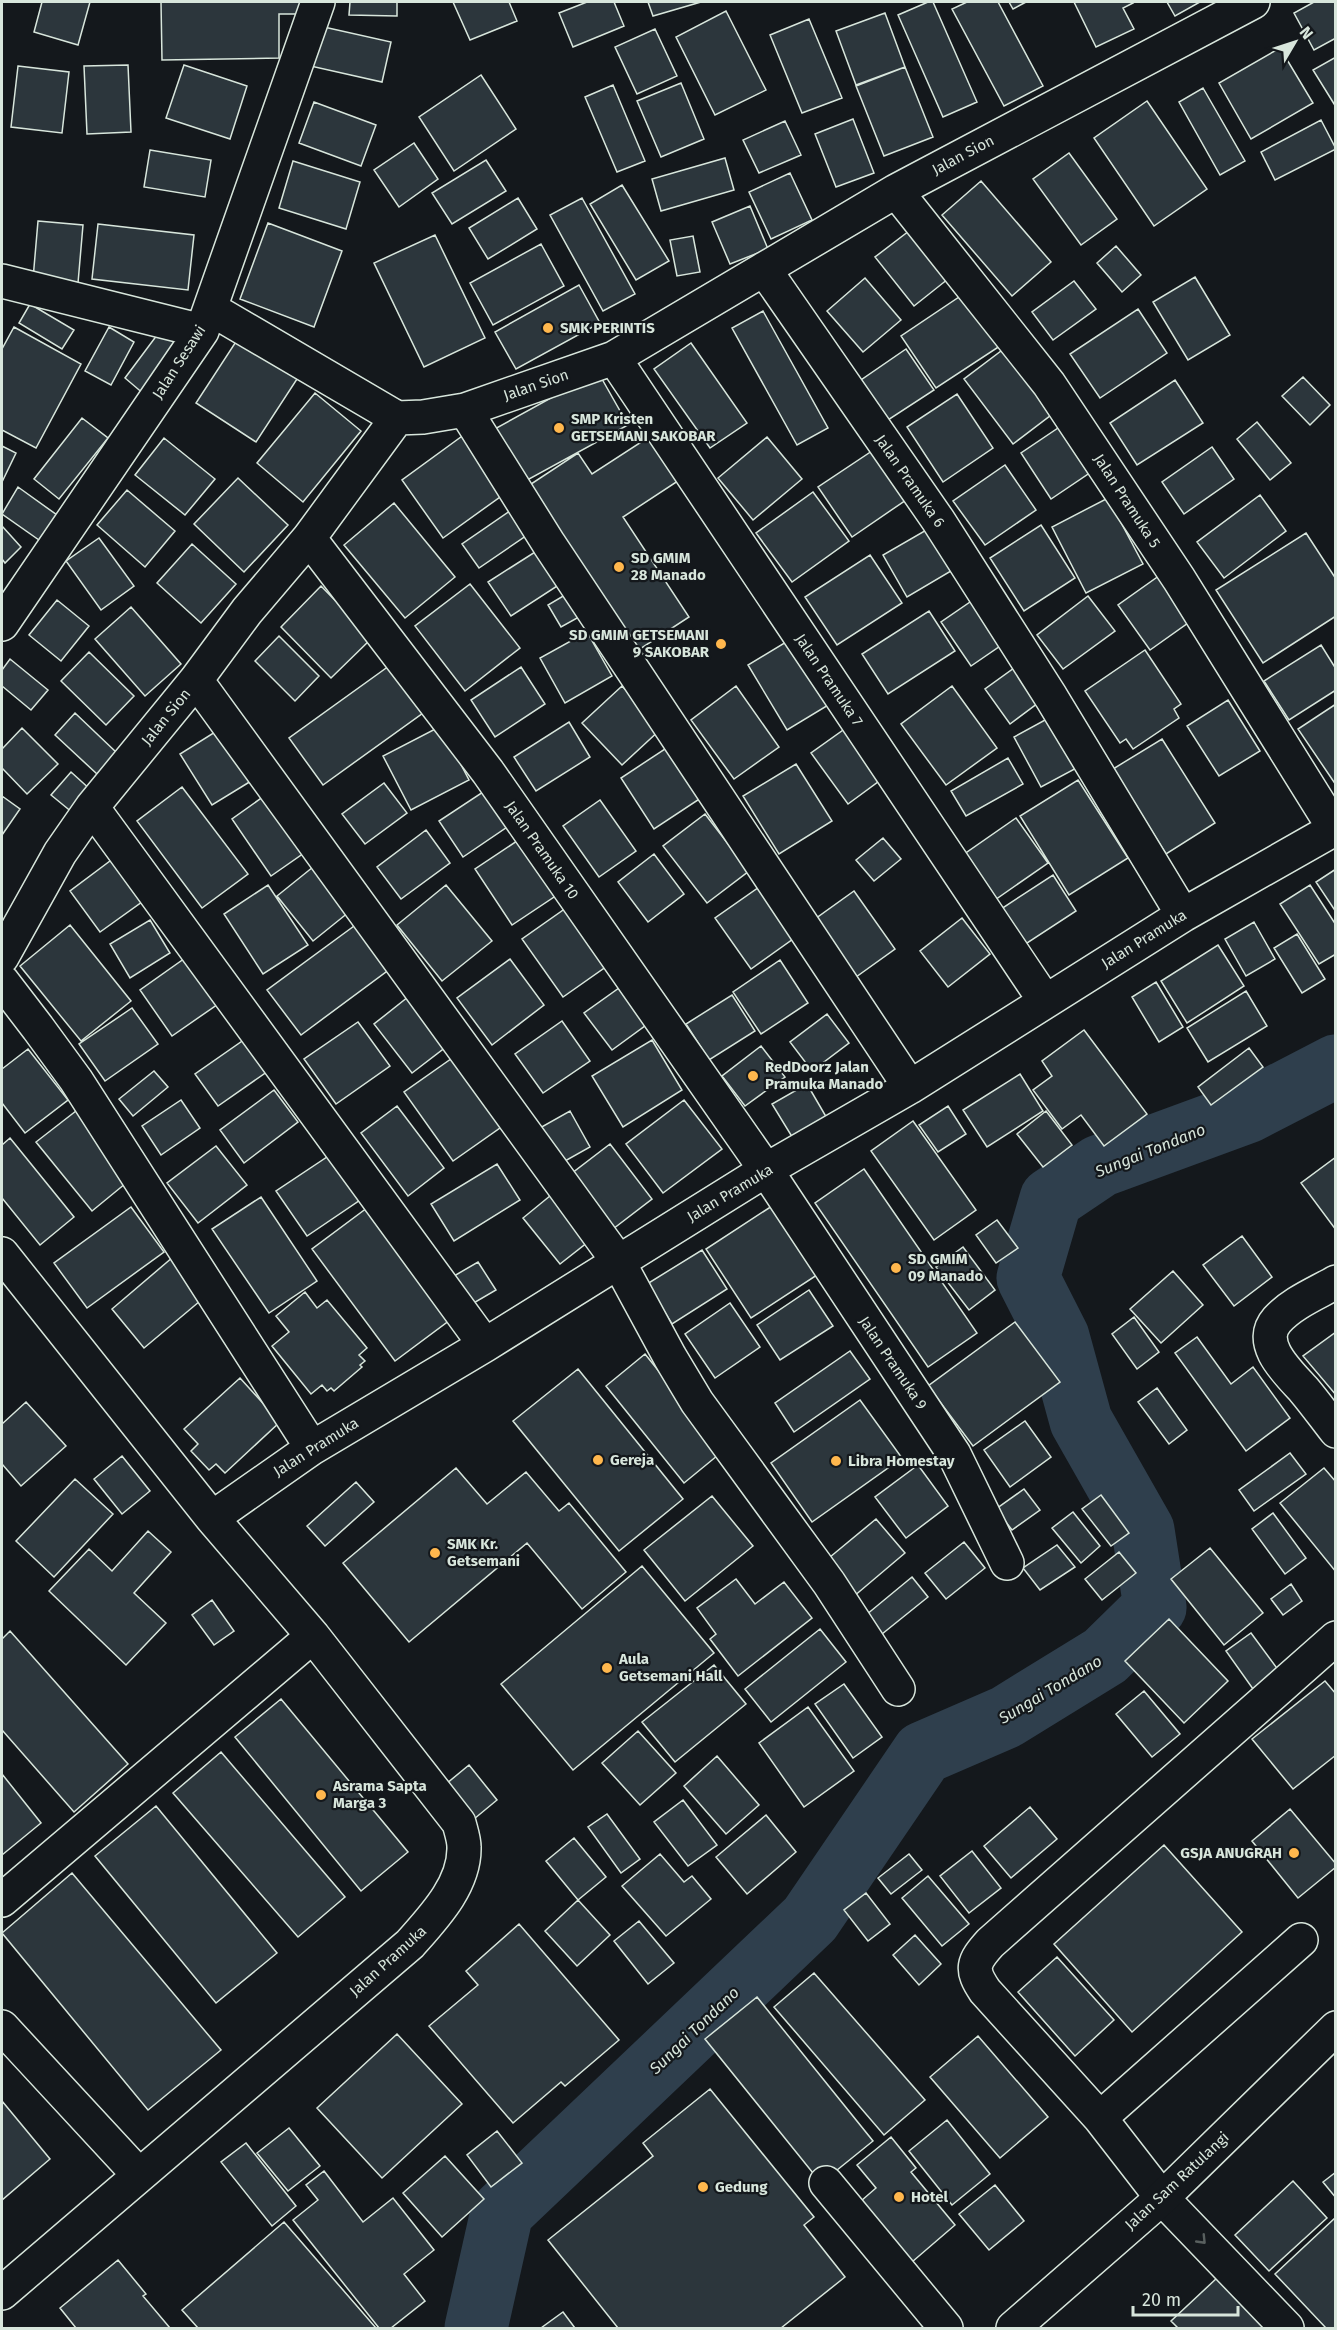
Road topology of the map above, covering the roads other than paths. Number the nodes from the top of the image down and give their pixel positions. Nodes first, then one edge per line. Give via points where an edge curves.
1 (318, 2) edge
2 (1253, 2) edge
3 (896, 191) junction
4 (764, 269) junction
5 (2, 281) edge
6 (206, 320) junction
7 (614, 358) junction
8 (465, 410) junction
9 (397, 418) junction
10 (309, 538) junction
11 (2, 624) edge
12 (196, 680) junction
13 (92, 807) junction
14 (1335, 828) edge
15 (1183, 915) junction
16 (2, 957) edge
17 (2, 981) edge
18 (1045, 1001) junction
19 (910, 1087) junction
20 (766, 1170) junction
21 (2, 1254) edge
22 (618, 1261) junction
23 (1335, 1282) edge
24 (485, 1346) junction
25 (1335, 1431) edge
26 (312, 1448) junction
27 (212, 1518) junction
28 (1006, 1563) dead end
29 (313, 1636) junction
30 (1335, 1638) edge
31 (898, 1689) dead end
32 (2, 1900) edge
33 (1301, 1940) dead end
34 (2, 2027) edge
35 (1335, 2028) edge
36 (1100, 2118) junction
37 (139, 2175) junction
38 (826, 2183) dead end
39 (1162, 2198) junction
40 (2, 2293) edge
41 (946, 2328) edge
42 (1013, 2328) edge
43 (1287, 2328) edge

1 - 6 street, Jalan Sesawi
2 - 3 street, Jalan Sion
3 - 4 street, Jalan Sion
3 - 14 street, Jalan Pramuka 5 via 1049,384 1179,579
4 - 7 street, Jalan Sion
4 - 15 street, Jalan Pramuka 6 via 938,520
5 - 6 street
6 - 9 street
6 - 11 street, Jalan Sesawi
7 - 8 street, Jalan Sion
7 - 18 street, Jalan Pramuka 7
8 - 9 street, Jalan Sion
8 - 19 street via 549,544
9 - 10 street, Jalan Sion
10 - 12 street, Jalan Sion
10 - 20 street, Jalan Pramuka 10 via 488,772
12 - 13 street, Jalan Sion
12 - 22 street
13 - 16 street, Jalan Sion via 60,853
13 - 24 street
14 - 15 street, Jalan Pramuka
15 - 18 street, Jalan Pramuka
17 - 26 street via 76,1080
18 - 19 street, Jalan Pramuka
19 - 20 street, Jalan Pramuka
20 - 22 street, Jalan Pramuka
20 - 28 street, Jalan Pramuka 9 via 954,1454
21 - 27 street
22 - 24 street, Jalan Pramuka
22 - 31 street via 697,1402 829,1583
23 - 25 street via 1290,1309 1276,1321 1270,1333 1282,1366
24 - 26 street, Jalan Pramuka
26 - 27 street, Jalan Pramuka
27 - 29 street, Jalan Pramuka
29 - 32 street
29 - 37 street, Jalan Pramuka via 459,1823 464,1846 456,1882 433,1919 410,1944
30 - 36 street via 977,1957 977,1978 985,1991
33 - 36 street
34 - 37 street
35 - 39 street, Jalan Sam Ratulangi
36 - 39 street
37 - 40 street, Jalan Pramuka
38 - 41 street
39 - 42 street, Jalan Sam Ratulangi
39 -> 43 street

